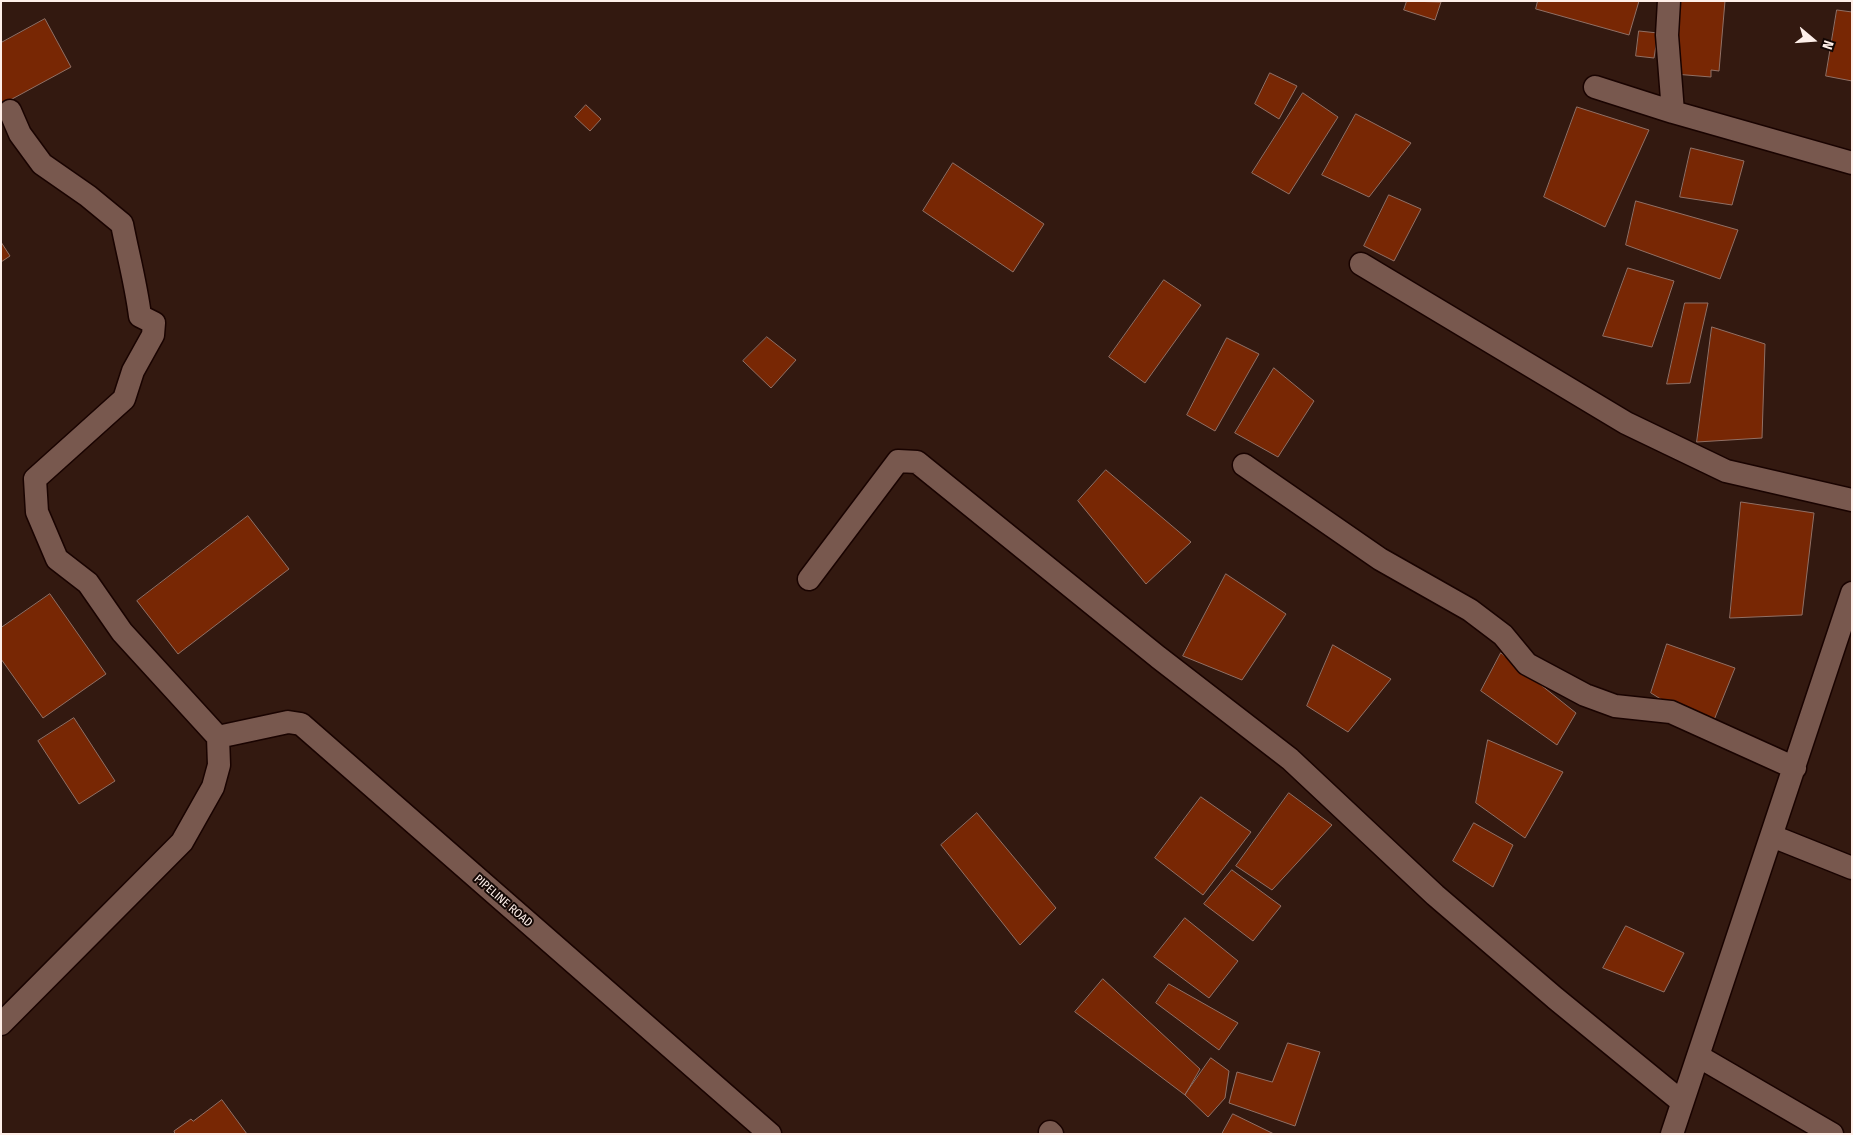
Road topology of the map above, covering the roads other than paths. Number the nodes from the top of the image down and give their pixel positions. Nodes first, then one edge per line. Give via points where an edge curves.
1 (1669, 1) edge
2 (1595, 88) dead end
3 (10, 111) dead end
4 (1673, 112) junction
5 (1852, 163) edge
6 (1361, 264) dead end
7 (1244, 465) dead end
8 (1852, 500) edge
9 (809, 579) dead end
10 (1852, 593) edge
11 (218, 737) junction
12 (1794, 768) junction
13 (1772, 836) junction
14 (1852, 868) edge
15 (1, 1024) edge
16 (1698, 1056) junction
17 (1682, 1102) junction
18 (770, 1134) edge
19 (1672, 1134) edge
20 (1832, 1134) edge

1 - 4 street via 1667,35
2 - 4 street
3 - 11 street via 20,134 42,164 122,224 140,316 154,323 153,335 133,371 124,399 35,479 37,512 57,559 88,583 122,632
4 - 5 street
6 - 8 street via 1626,423 1709,463 1726,471
7 - 12 street via 1380,559 1470,610 1503,635 1527,664 1585,695 1615,706 1671,712
9 - 17 street via 898,461 917,462 1290,759 1435,895 1554,998
10 - 12 street
11 - 15 street via 219,765 213,787 182,842
11 - 18 street, PIPELINE ROAD via 288,722 301,724
12 - 13 street
13 - 14 street
13 - 16 street
16 - 17 street
16 - 20 street
17 - 19 street

